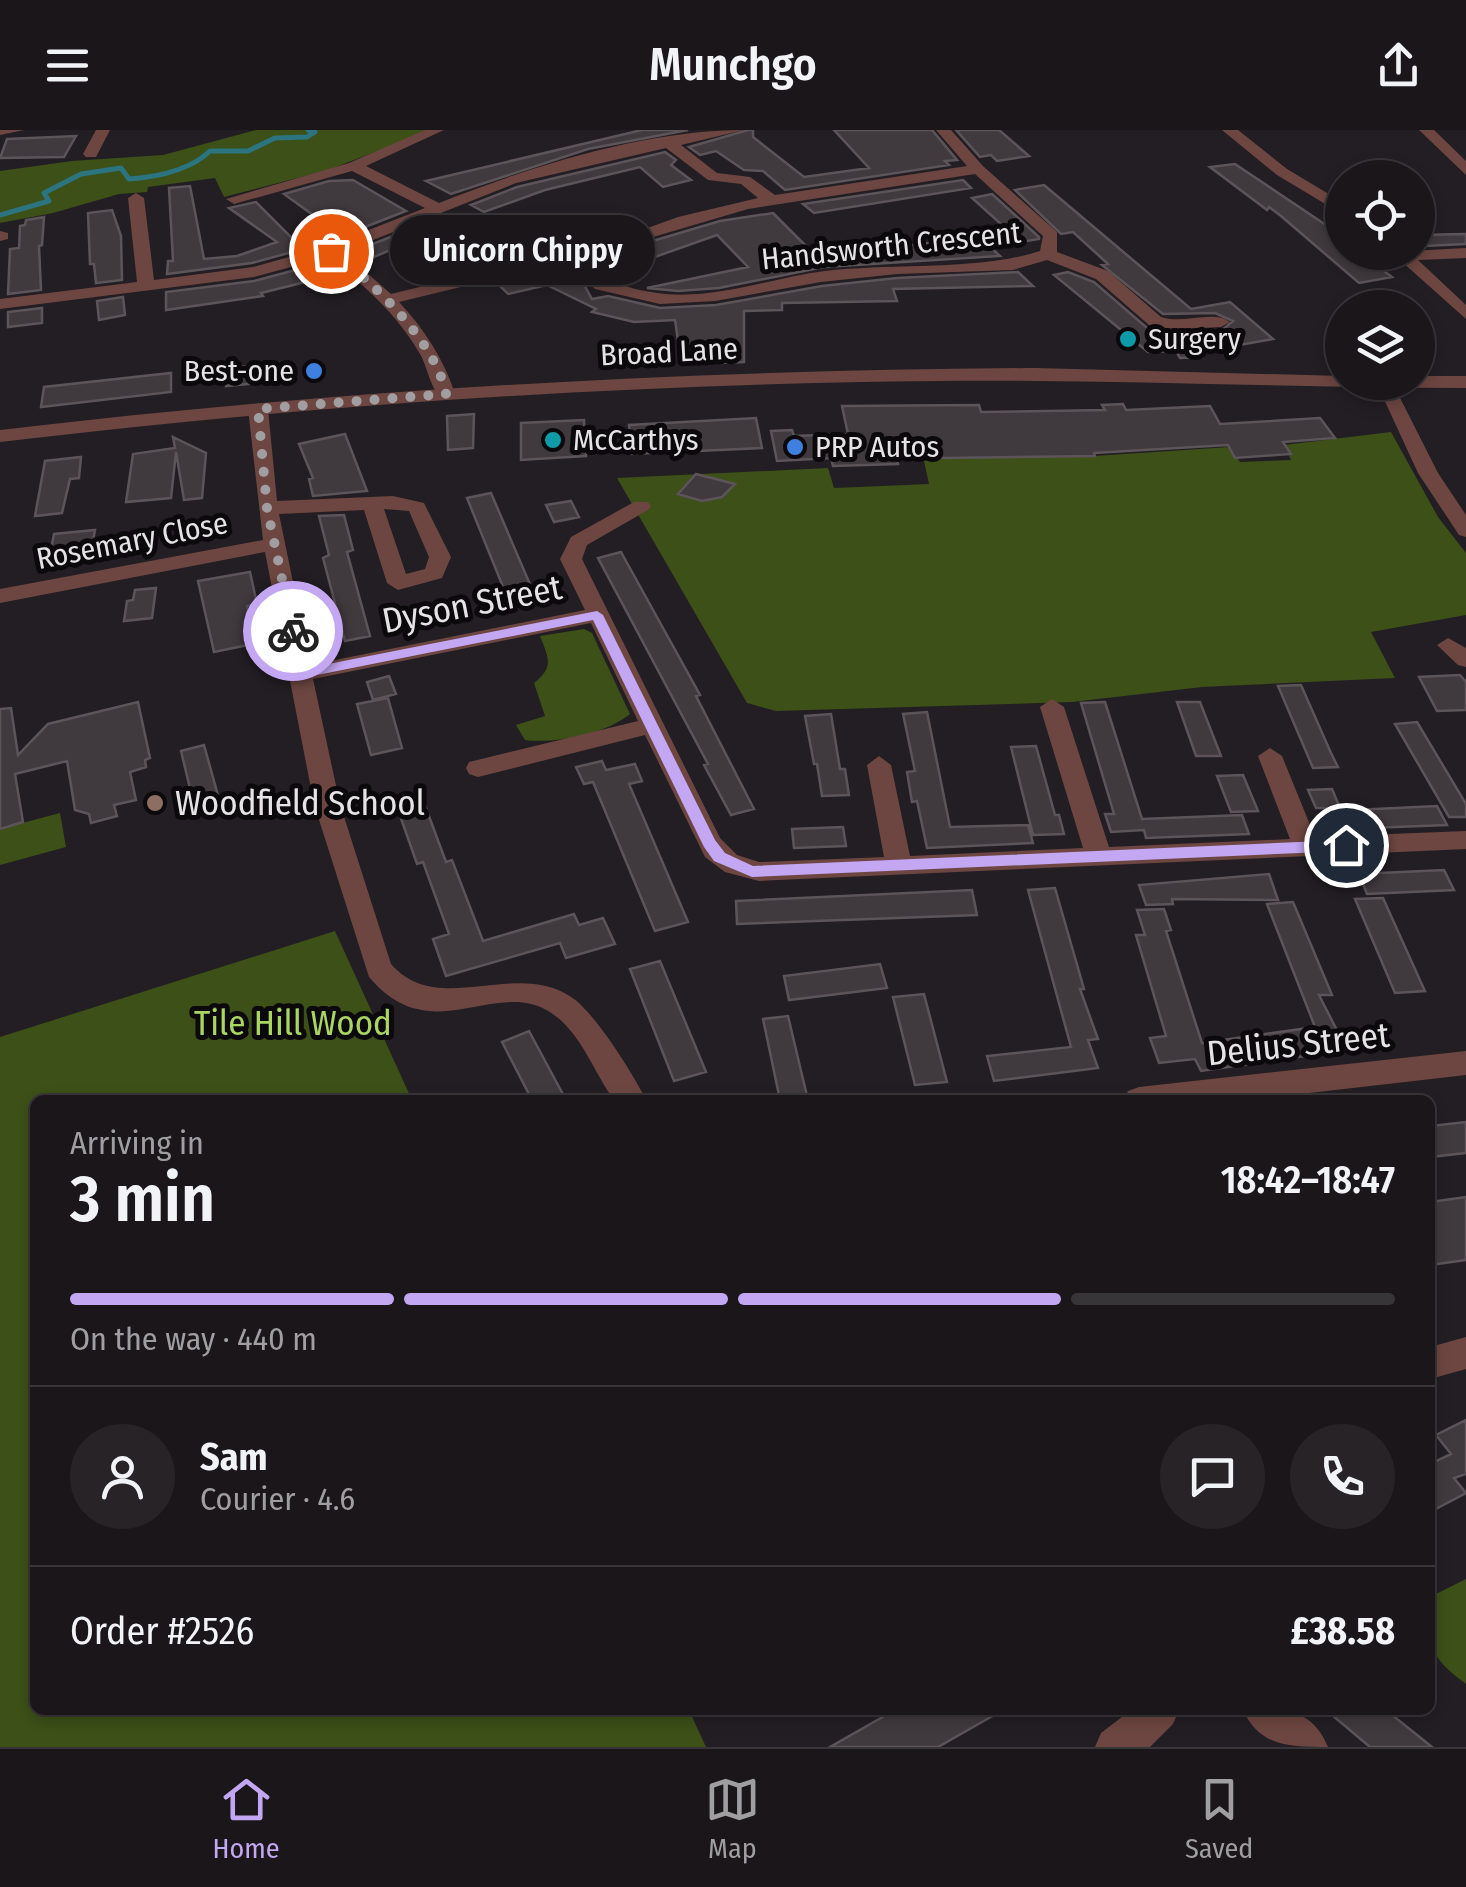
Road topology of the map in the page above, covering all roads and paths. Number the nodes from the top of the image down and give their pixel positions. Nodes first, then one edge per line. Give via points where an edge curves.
1 (17, 130) edge
2 (103, 130) edge
3 (437, 130) edge
4 (737, 130) edge
5 (943, 130) edge
6 (1229, 130) edge
7 (1426, 130) edge
8 (0, 132) edge
9 (666, 142) junction
10 (91, 154) dead end
11 (354, 166) junction
12 (978, 169) junction
13 (1466, 170) edge
14 (712, 177) junction
15 (138, 197) dead end
16 (234, 199) dead end
17 (770, 199) junction
18 (1325, 199) edge
19 (435, 207) junction
20 (732, 208) junction
21 (331, 251) junction
22 (1435, 253) edge
23 (1466, 253) edge
24 (1048, 254) junction
25 (572, 257) junction
26 (1419, 270) edge
27 (146, 287) junction
28 (387, 300) junction
29 (0, 304) edge
30 (1466, 314) edge
31 (1221, 322) dead end
32 (1325, 381) edge
33 (1466, 382) edge
34 (1435, 383) edge
35 (446, 394) junction
36 (1392, 400) edge
37 (258, 409) junction
38 (0, 436) edge
39 (372, 503) dead end
40 (641, 506) dead end
41 (267, 508) junction
42 (1466, 531) edge
43 (275, 544) junction
44 (0, 596) edge
45 (597, 615) junction
46 (302, 674) junction
47 (1052, 707) dead end
48 (650, 726) junction
49 (1268, 751) dead end
50 (879, 760) dead end
51 (478, 768) dead end
52 (1466, 840) edge
53 (1306, 847) junction
54 (1098, 856) junction
55 (899, 866) junction
56 (1466, 1064) edge
57 (629, 1095) edge
58 (1184, 1095) edge
59 (1466, 1353) edge
60 (1435, 1362) edge
61 (1154, 1715) edge
62 (1270, 1715) edge
63 (1115, 1747) edge
64 (1308, 1747) edge

1 - 8 street
2 - 10 street
3 - 11 street
4 - 9 street
5 - 12 street
6 - 18 street
7 - 13 street
9 - 14 street
9 - 19 street via 554,168
11 - 16 street
11 - 19 street
12 - 17 street
12 - 24 street, Handsworth Crescent via 1051,235
14 - 17 street via 745,180
14 - 20 street via 709,188
15 - 27 street
17 - 20 street
19 - 21 street
20 - 25 street
21 - 27 street via 236,276
21 - 28 street
22 - 23 street
24 - 25 street, Handsworth Crescent via 1014,265 821,276 714,296 660,298 601,285
24 - 31 street, Handsworth Crescent via 1102,274 1155,321
25 - 28 street
26 - 30 street
27 - 29 street
28 - 35 street via 437,365
32 - 35 street, Broad Lane via 982,372
33 - 34 street, Broad Lane
35 - 37 street, Broad Lane
36 - 42 street
37 - 38 street, Broad Lane
37 - 41 street
39 - 41 street
40 - 45 street via 573,550
41 - 43 street
43 - 44 street, Rosemary Close
43 - 46 street
45 - 46 street, Dyson Street
45 - 48 street
46 - 57 street via 327,804 379,969 415,999 525,994 554,1000 575,1017
47 - 54 street
48 - 51 street via 510,749
48 - 55 street via 709,843 728,862 752,872
49 - 53 street
50 - 55 street
52 - 53 street
53 - 54 street
54 - 55 street
56 - 58 street, Delius Street
59 - 60 street
61 - 63 street
62 - 64 street

